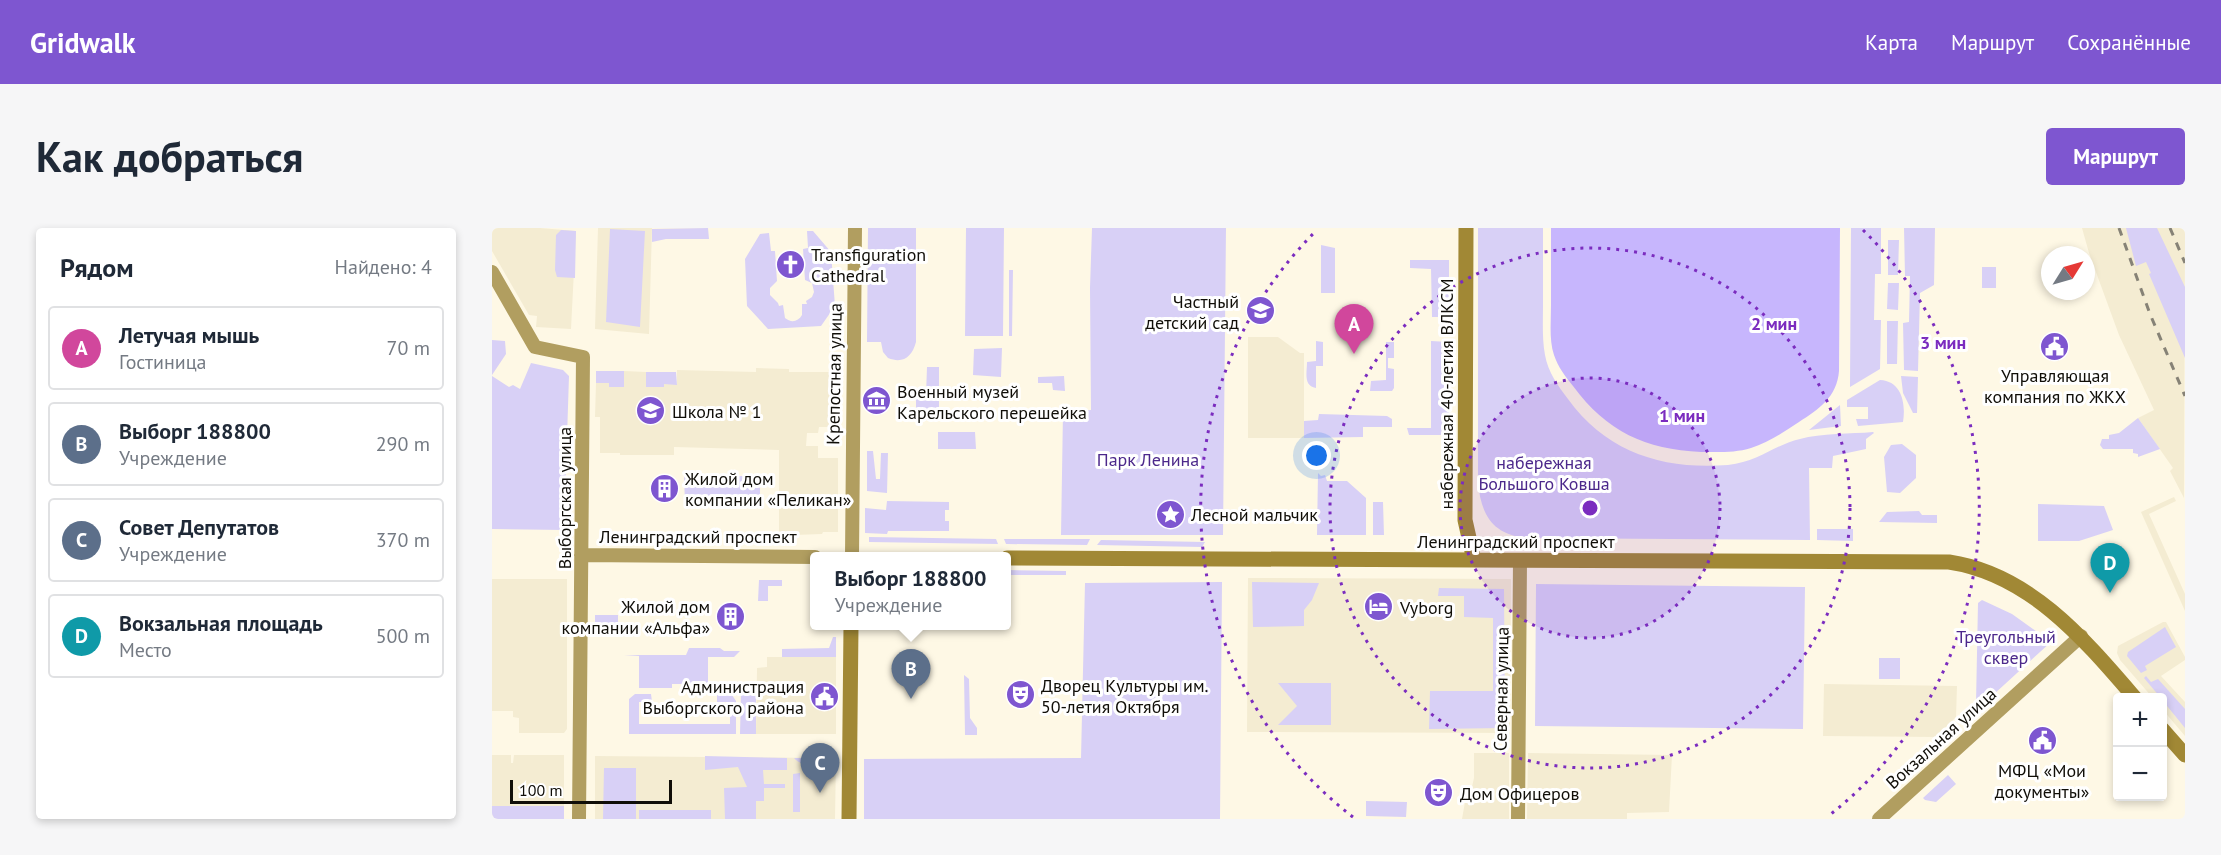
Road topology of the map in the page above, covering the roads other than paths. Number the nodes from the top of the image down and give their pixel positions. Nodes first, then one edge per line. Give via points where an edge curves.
1 (855, 228) edge
2 (1466, 228) edge
3 (492, 272) edge
4 (852, 552) edge
5 (581, 555) junction
6 (810, 557) edge
7 (1011, 558) edge
8 (1474, 560) junction
9 (1520, 560) junction
10 (851, 630) edge
11 (2080, 636) junction
12 (2131, 693) edge
13 (2167, 734) edge
14 (2185, 754) edge
15 (579, 819) edge
16 (849, 819) edge
17 (1518, 819) edge
18 (1878, 819) edge

1 - 4 street, Крепостная улица
2 - 8 main road, набережная 40-летия ВЛКСМ via 1465,520
3 - 5 street, Выборгская улица via 535,347 583,357
5 - 6 street, Ленинградский проспект
5 - 15 street, Выборгская улица
7 - 8 main road, Ленинградский проспект
8 - 9 main road, Ленинградский проспект
9 - 11 main road, Ленинградский проспект via 1949,562 1990,573 2020,588
9 - 17 street, Северная улица
10 - 16 main road
11 - 12 main road, Ленинградский проспект
11 - 18 street, Вокзальная улица
13 - 14 main road

